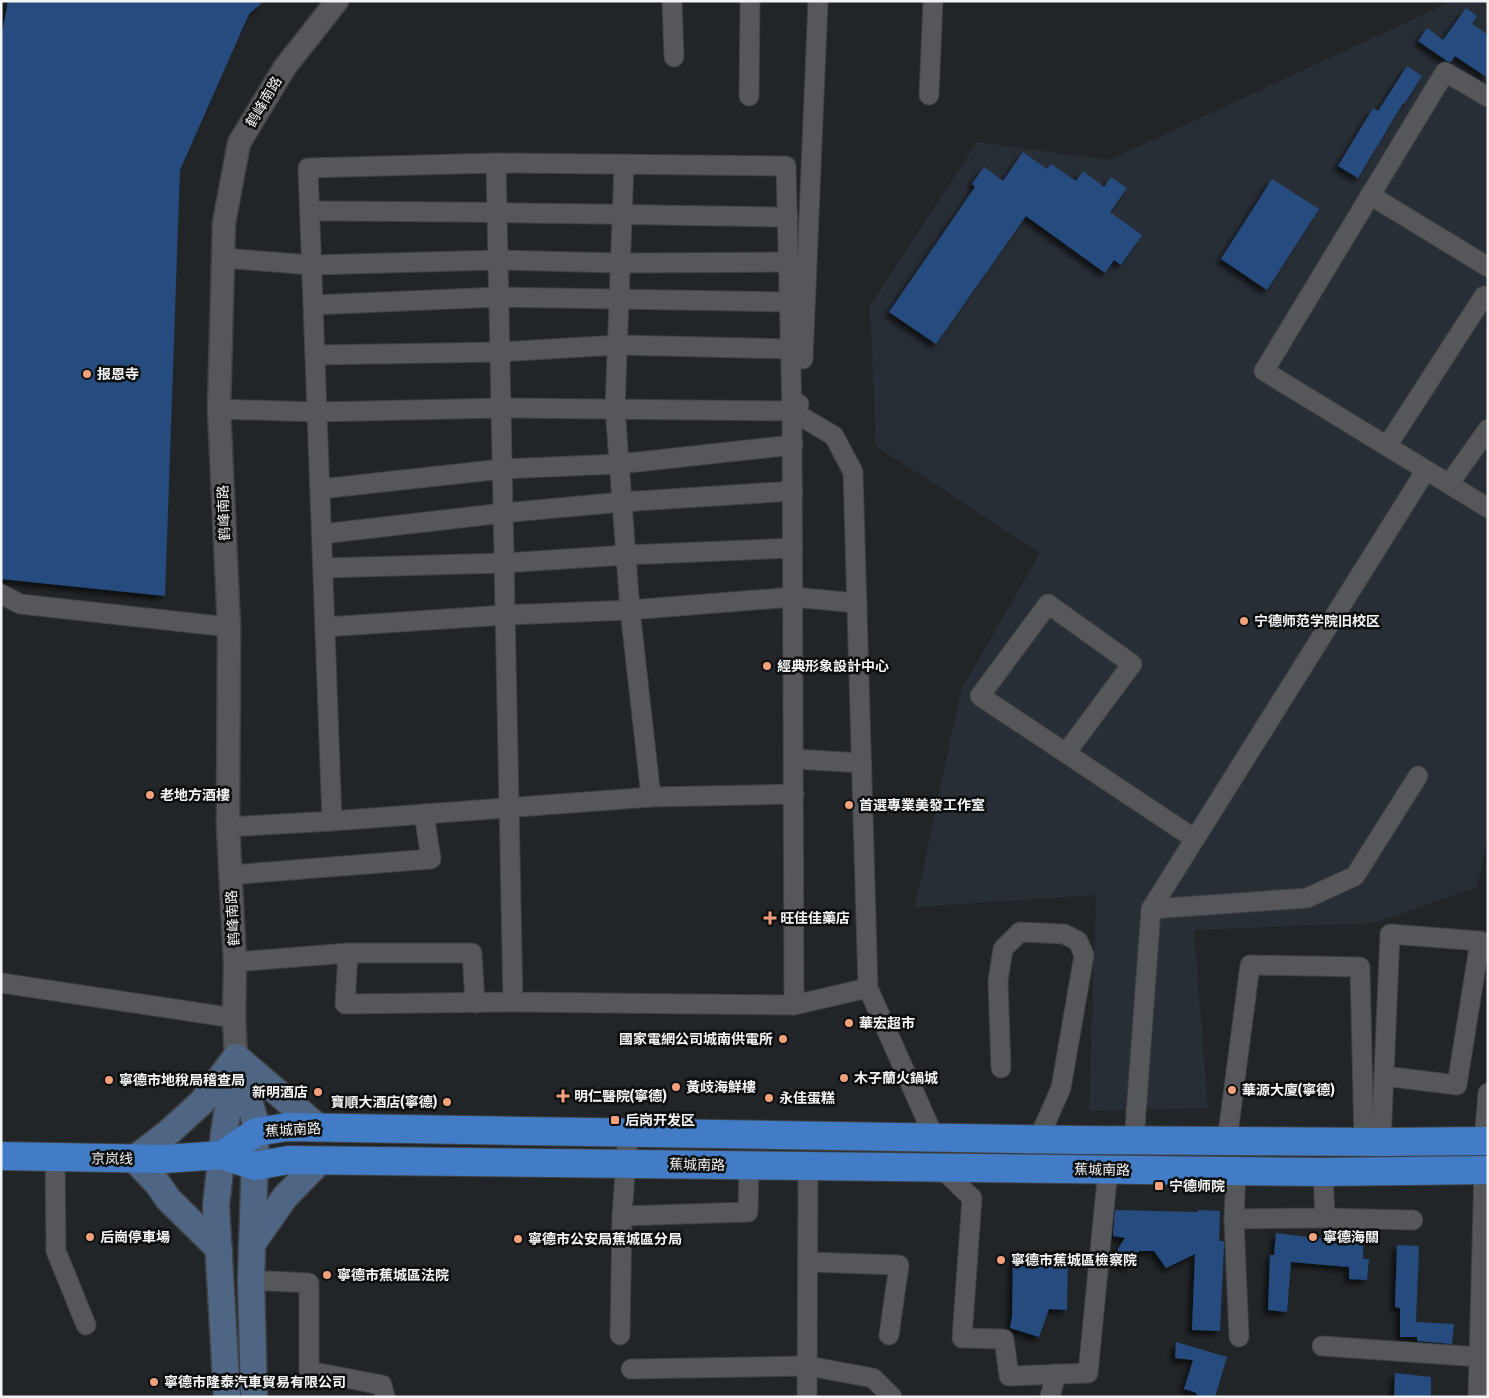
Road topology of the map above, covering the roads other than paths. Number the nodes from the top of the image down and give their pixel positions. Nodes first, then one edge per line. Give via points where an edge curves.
1 (337, 1) edge
2 (672, 1) edge
3 (750, 1) edge
4 (818, 1) edge
5 (933, 1) edge
6 (674, 57) dead end
7 (929, 95) dead end
8 (749, 96) dead end
9 (1488, 98) edge
10 (496, 163) junction
11 (624, 166) junction
12 (1370, 195) junction
13 (310, 210) junction
14 (497, 211) junction
15 (622, 215) junction
16 (788, 217) junction
17 (223, 258) junction
18 (498, 260) junction
19 (789, 262) junction
20 (620, 263) junction
21 (312, 264) junction
22 (1488, 267) edge
23 (499, 298) junction
24 (1488, 299) edge
25 (619, 300) junction
26 (790, 302) junction
27 (313, 305) junction
28 (618, 345) junction
29 (791, 349) junction
30 (500, 352) junction
31 (315, 355) junction
32 (501, 408) junction
33 (615, 408) junction
34 (220, 409) junction
35 (792, 411) junction
36 (317, 412) junction
37 (1488, 429) edge
38 (793, 445) junction
39 (1387, 446) junction
40 (619, 464) junction
41 (502, 469) junction
42 (1426, 470) junction
43 (1449, 484) junction
44 (320, 489) junction
45 (793, 491) junction
46 (622, 502) junction
47 (1488, 508) edge
48 (503, 513) junction
49 (322, 534) junction
50 (793, 548) junction
51 (626, 555) junction
52 (504, 563) junction
53 (323, 568) junction
54 (1, 594) edge
55 (793, 597) junction
56 (857, 602) junction
57 (630, 610) junction
58 (505, 615) junction
59 (228, 627) junction
60 (325, 627) junction
61 (1066, 753) junction
62 (794, 759) junction
63 (862, 763) junction
64 (1418, 776) dead end
65 (794, 794) junction
66 (651, 797) junction
67 (509, 807) junction
68 (424, 814) junction
69 (332, 821) junction
70 (228, 827) junction
71 (1195, 839) junction
72 (230, 875) junction
73 (1151, 909) junction
74 (348, 953) junction
75 (235, 962) junction
76 (1, 983) edge
77 (868, 988) junction
78 (513, 1002) junction
79 (475, 1003) junction
80 (794, 1005) junction
81 (234, 1018) junction
82 (236, 1057) junction
83 (1001, 1068) dead end
84 (1384, 1076) junction
85 (1457, 1085) junction
86 (1488, 1091) edge
87 (319, 1128) junction
88 (256, 1132) junction
89 (628, 1132) junction
90 (934, 1137) junction
91 (1038, 1140) junction
92 (1134, 1141) junction
93 (1228, 1141) junction
94 (1486, 1141) edge
95 (1372, 1142) junction
96 (222, 1155) junction
97 (1, 1156) edge
98 (56, 1158) junction
99 (134, 1159) junction
100 (321, 1160) junction
101 (626, 1164) junction
102 (749, 1165) junction
103 (255, 1166) junction
104 (808, 1166) junction
105 (940, 1167) junction
106 (1108, 1169) junction
107 (1486, 1170) edge
108 (1236, 1171) junction
109 (1323, 1172) junction
110 (622, 1216) junction
111 (1325, 1218) junction
112 (1234, 1219) junction
113 (1412, 1220) dead end
114 (252, 1245) junction
115 (219, 1249) junction
116 (808, 1262) junction
117 (251, 1280) junction
118 (86, 1325) dead end
119 (620, 1335) dead end
120 (889, 1335) dead end
121 (1239, 1337) dead end
122 (1322, 1346) dead end
123 (1480, 1357) junction
124 (808, 1366) junction
125 (631, 1369) dead end
126 (1056, 1374) junction
127 (227, 1397) edge
128 (254, 1397) edge
129 (385, 1397) edge
130 (808, 1397) edge
131 (892, 1397) edge
132 (1050, 1397) edge
133 (1478, 1397) edge

1 - 17 street, 鹤峰南路 via 285,67 239,143 224,223
2 - 6 street
3 - 8 street
4 - 35 street via 801,401
5 - 7 street
9 - 12 street via 1445,72
10 - 11 street
10 - 13 street via 308,168
10 - 14 street
11 - 15 street
11 - 16 street via 786,166
12 - 22 street
12 - 39 street via 1264,371
13 - 14 street
13 - 21 street
14 - 15 street
14 - 18 street
15 - 16 street
15 - 20 street
16 - 19 street
17 - 21 street
17 - 34 street, 鹤峰南路
18 - 20 street
18 - 21 street
18 - 23 street
19 - 20 street
19 - 26 street
20 - 25 street
21 - 27 street
23 - 25 street
23 - 27 street
23 - 30 street
24 - 39 street via 1484,296
25 - 26 street
25 - 28 street
26 - 29 street
27 - 31 street
28 - 29 street
28 - 30 street
28 - 33 street
29 - 35 street
30 - 31 street
30 - 32 street
31 - 36 street
32 - 33 street
32 - 36 street
32 - 41 street
33 - 35 street
33 - 40 street
34 - 36 street
34 - 59 street, 鹤峰南路
35 - 38 street
35 - 56 street via 834,436 853,472
36 - 44 street
37 - 43 street
38 - 40 street
38 - 45 street
39 - 42 street
40 - 41 street
40 - 46 street
41 - 44 street
41 - 48 street
42 - 43 street
42 - 71 street
43 - 47 street
44 - 49 street
45 - 46 street
45 - 50 street
46 - 48 street
46 - 51 street
48 - 49 street
48 - 52 street
49 - 53 street
50 - 51 street
50 - 55 street
51 - 52 street
51 - 57 street
52 - 53 street
52 - 58 street
53 - 60 street
54 - 59 street via 20,604
55 - 56 street
55 - 57 street
55 - 62 street
56 - 63 street
57 - 58 street
57 - 66 street
58 - 60 street
58 - 67 street
59 - 70 street, 鹤峰南路
60 - 69 street
61 - 61 street via 980,696 1048,604 1132,664
61 - 71 street
62 - 63 street
62 - 65 street
63 - 77 street
64 - 73 street via 1355,876 1307,898
65 - 66 street
65 - 80 street
66 - 67 street
67 - 68 street
67 - 78 street
68 - 69 street
68 - 72 street via 431,859
69 - 70 street
70 - 72 street, 鹤峰南路
71 - 73 street
72 - 75 street, 鹤峰南路
73 - 92 street
74 - 75 street
74 - 79 street via 472,953
74 - 79 street via 345,1004
75 - 81 street, 鹤峰南路
76 - 81 street
77 - 80 street
77 - 90 street
78 - 79 street
78 - 80 street
81 - 82 street, 鹤峰南路
82 - 87 main road
82 - 88 main road
82 - 96 main road
82 - 99 main road via 202,1102
83 - 91 street via 998,981 1003,949 1020,932 1064,934 1078,941 1084,955 1061,1088
84 - 85 street
84 - 85 street via 1390,934 1480,941
84 - 95 street
85 - 86 street
86 - 94 street
87 - 88 highway, 蕉城南路 via 287,1127
87 - 89 highway, 蕉城南路
88 - 96 highway, 蕉城南路
88 - 103 main road
89 - 90 highway, 蕉城南路
89 - 101 street
90 - 91 highway, 蕉城南路
91 - 92 highway, 蕉城南路
92 - 93 highway, 蕉城南路
93 - 95 highway, 蕉城南路
93 - 95 street via 1250,966 1360,967
94 - 95 highway, 蕉城南路
96 - 99 highway, 京岚线
96 - 103 highway, 蕉城南路
96 - 115 main road via 216,1206
97 - 98 highway, 京岚线
98 - 99 highway, 京岚线
98 - 118 street via 56,1251
99 - 115 main road via 158,1183 169,1200
100 - 101 highway, 蕉城南路
100 - 103 highway, 蕉城南路 via 288,1160
100 - 114 main road via 285,1197
101 - 102 highway, 蕉城南路
101 - 110 street
102 - 104 highway, 蕉城南路
102 - 110 street via 748,1212
103 - 114 main road
104 - 105 highway, 蕉城南路
104 - 116 street
105 - 106 highway, 蕉城南路
105 - 126 street via 972,1198 962,1338 1004,1339 1008,1376
106 - 108 highway, 蕉城南路
106 - 126 street via 1088,1373
107 - 109 highway, 蕉城南路
107 - 123 street
108 - 109 highway, 蕉城南路
108 - 112 street
109 - 111 street
110 - 119 street
111 - 112 street
111 - 113 street
112 - 121 street
114 - 117 main road
115 - 127 main road
116 - 120 street via 899,1265
116 - 124 street
117 - 128 main road
117 - 129 street via 309,1283 309,1371 382,1385
122 - 123 street
123 - 133 street
124 - 125 street
124 - 130 street
124 - 131 street via 873,1378
126 - 132 street

